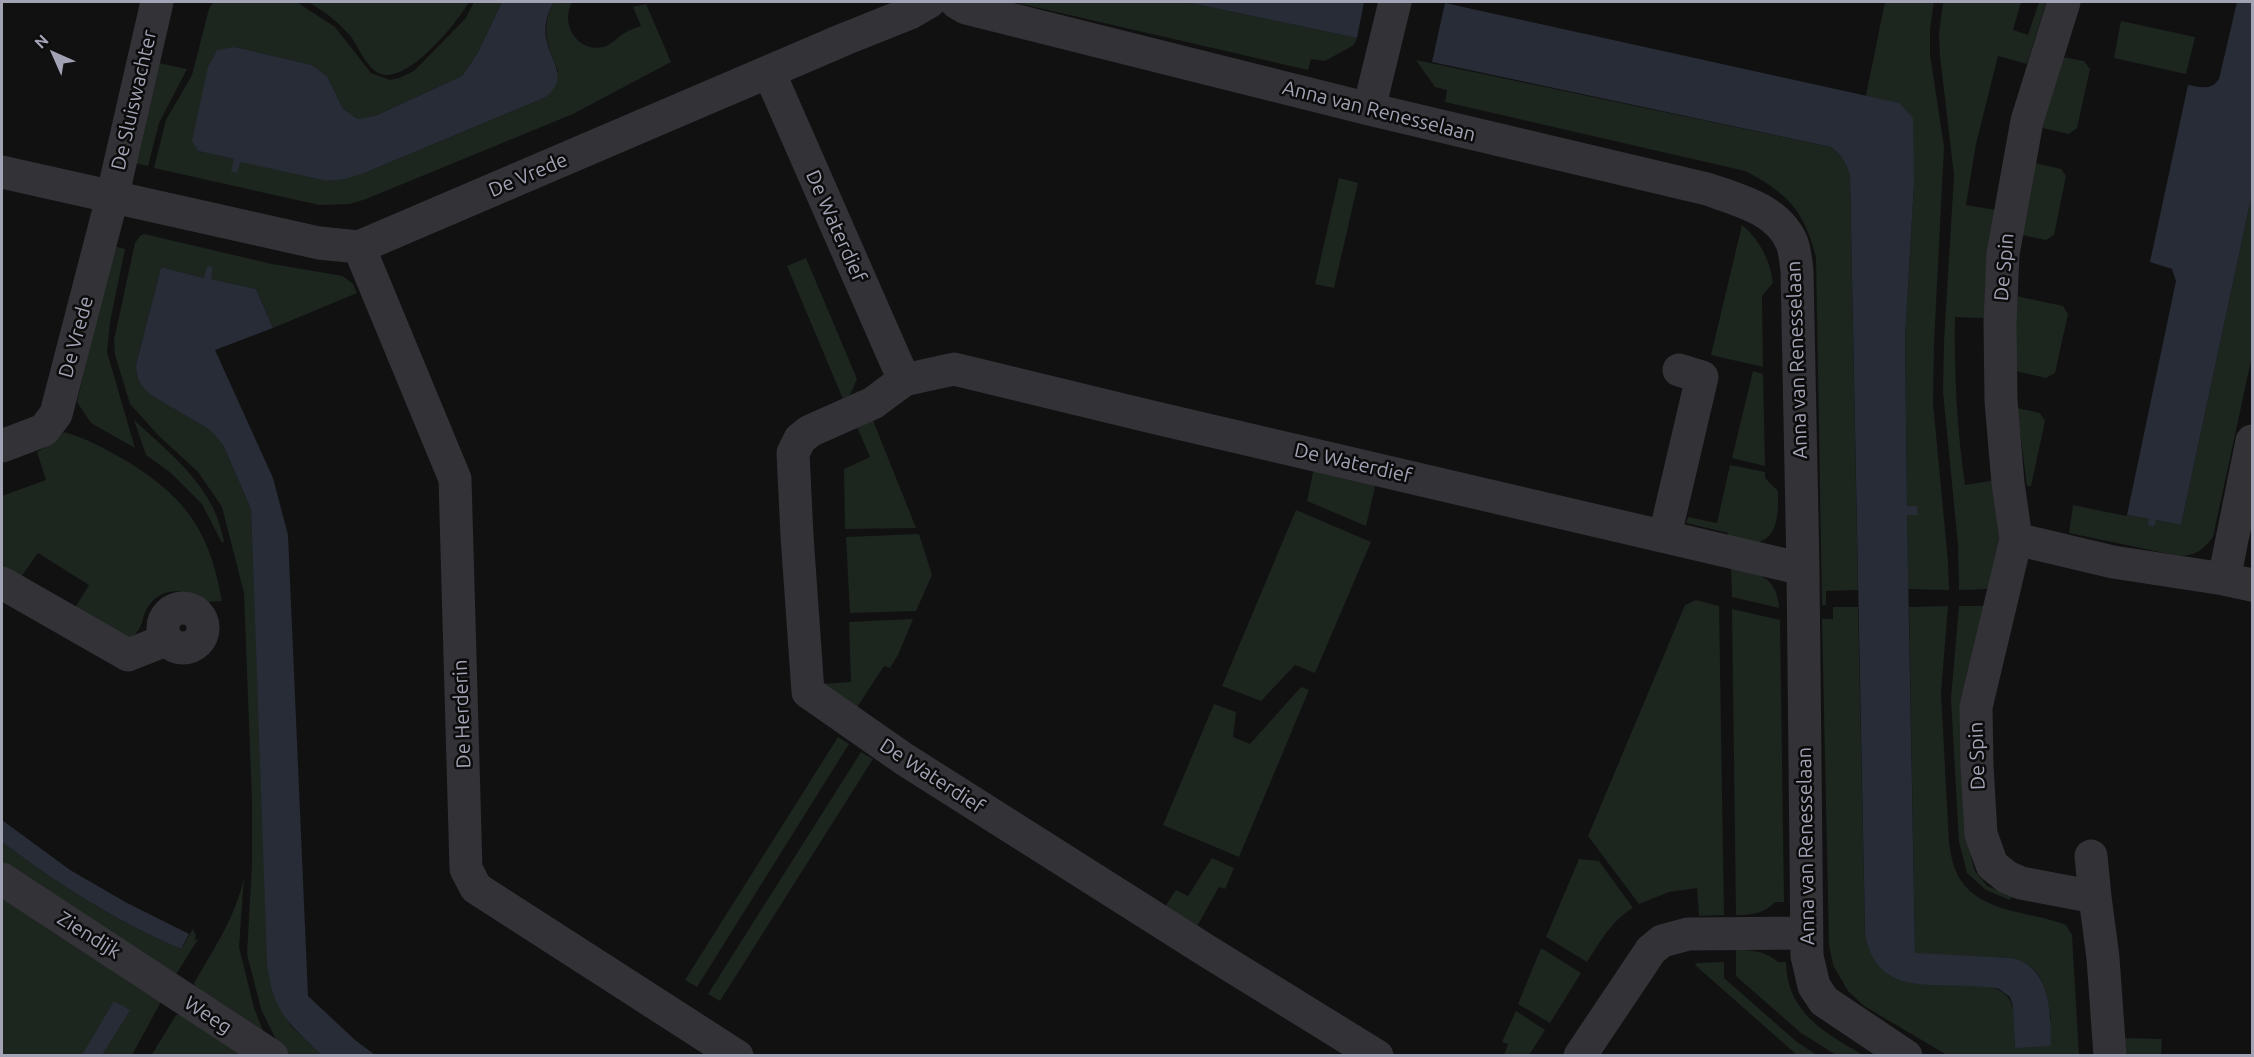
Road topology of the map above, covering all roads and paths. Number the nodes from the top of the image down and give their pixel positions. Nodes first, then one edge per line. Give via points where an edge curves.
1 (157, 2) edge
2 (929, 2) edge
3 (956, 2) edge
4 (1395, 2) edge
5 (2064, 2) edge
6 (769, 72) junction
7 (1369, 109) junction
8 (2, 172) edge
9 (112, 198) junction
10 (359, 247) junction
11 (1679, 370) dead end
12 (904, 380) junction
13 (2253, 441) edge
14 (2, 446) edge
15 (1665, 535) junction
16 (2016, 539) junction
17 (1803, 569) junction
18 (2238, 582) edge
19 (2, 583) edge
20 (166, 640) dead end
21 (2091, 856) dead end
22 (2, 879) edge
23 (2095, 897) junction
24 (1806, 933) junction
25 (175, 994) joint
26 (272, 1056) edge
27 (737, 1056) edge
28 (1377, 1056) edge
29 (1580, 1056) edge
30 (1906, 1056) edge
31 (2110, 1056) edge

1 - 9 street, De Sluiswachter
2 - 6 street, De Vrede via 910,14
3 - 7 street, Anna van Renesselaan via 966,8
4 - 7 street
5 - 16 street, De Spin via 2027,121 2003,254 2001,401
6 - 10 street, De Vrede
6 - 12 street, De Waterdief
7 - 17 street, Anna van Renesselaan via 1707,189 1747,203 1776,220 1792,243 1797,271
8 - 9 street, De Vrede
9 - 10 street, De Vrede via 319,243
9 - 14 street, De Vrede via 56,414 44,430
10 - 27 street, De Herderin via 455,479 466,869 476,888
11 - 15 street via 1702,377
12 - 15 street, De Waterdief via 954,369
12 - 28 street, De Waterdief via 873,402 810,431 800,439 793,453 808,692 904,759
13 - 18 street
15 - 17 street, De Waterdief
16 - 18 street via 2113,562
16 - 23 street, De Spin via 1976,707 1981,834 1992,866 2007,877
17 - 24 street, Anna van Renesselaan
19 - 20 street via 128,655
21 - 23 street
22 - 25 street, Ziendijk
23 - 31 street
24 - 29 street via 1688,934 1662,942 1651,950
24 - 30 street, Anna van Renesselaan via 1811,976 1824,1001
25 - 26 street, Weeg

